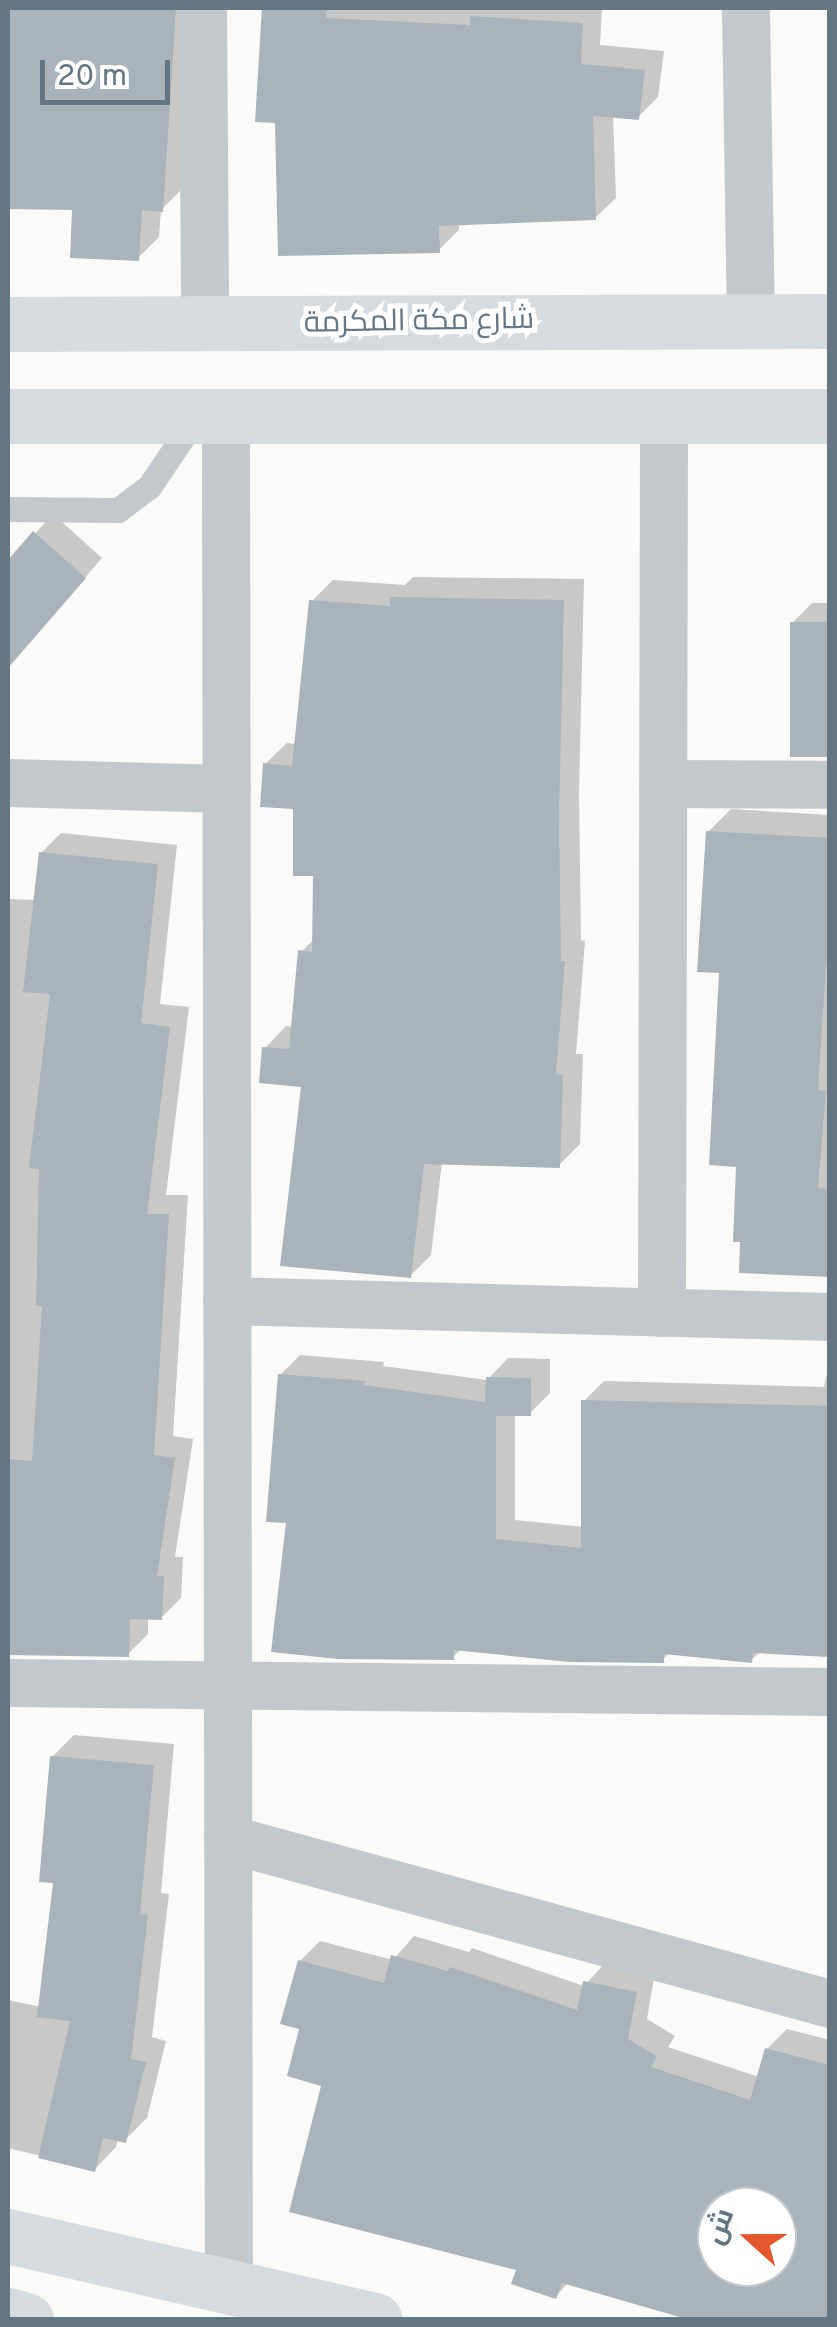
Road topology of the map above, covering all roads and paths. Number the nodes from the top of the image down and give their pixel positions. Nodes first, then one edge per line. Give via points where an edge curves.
1 (203, 8) edge
2 (746, 8) edge
3 (751, 320) junction
4 (830, 320) edge
5 (8, 324) edge
6 (205, 324) junction
7 (8, 416) edge
8 (830, 416) edge
9 (664, 417) junction
10 (211, 418) junction
11 (8, 510) edge
12 (8, 783) edge
13 (663, 784) junction
14 (830, 785) edge
15 (227, 788) junction
16 (227, 1302) junction
17 (662, 1314) junction
18 (830, 1317) edge
19 (8, 1683) edge
20 (228, 1689) junction
21 (830, 1692) edge
22 (228, 1839) junction
23 (830, 2004) edge
24 (8, 2236) edge
25 (229, 2287) junction
26 (8, 2315) edge
27 (26, 2320) edge
28 (374, 2320) edge

1 - 6 street
2 - 3 street
3 - 4 main road, شارع مكة المكرمة
3 - 6 main road, شارع مكة المكرمة
5 - 6 main road, شارع مكة المكرمة
7 - 10 main road
8 - 9 main road
9 - 10 main road
9 - 13 street
10 - 11 lane via 149,487 118,510
10 - 15 street
12 - 15 street
13 - 14 street
13 - 17 street
15 - 16 street
16 - 17 street
16 - 20 street
17 - 18 street
19 - 20 street
20 - 21 street
20 - 22 street
22 - 23 street
22 - 25 street
24 - 25 main road
25 - 28 main road
26 - 27 main road

